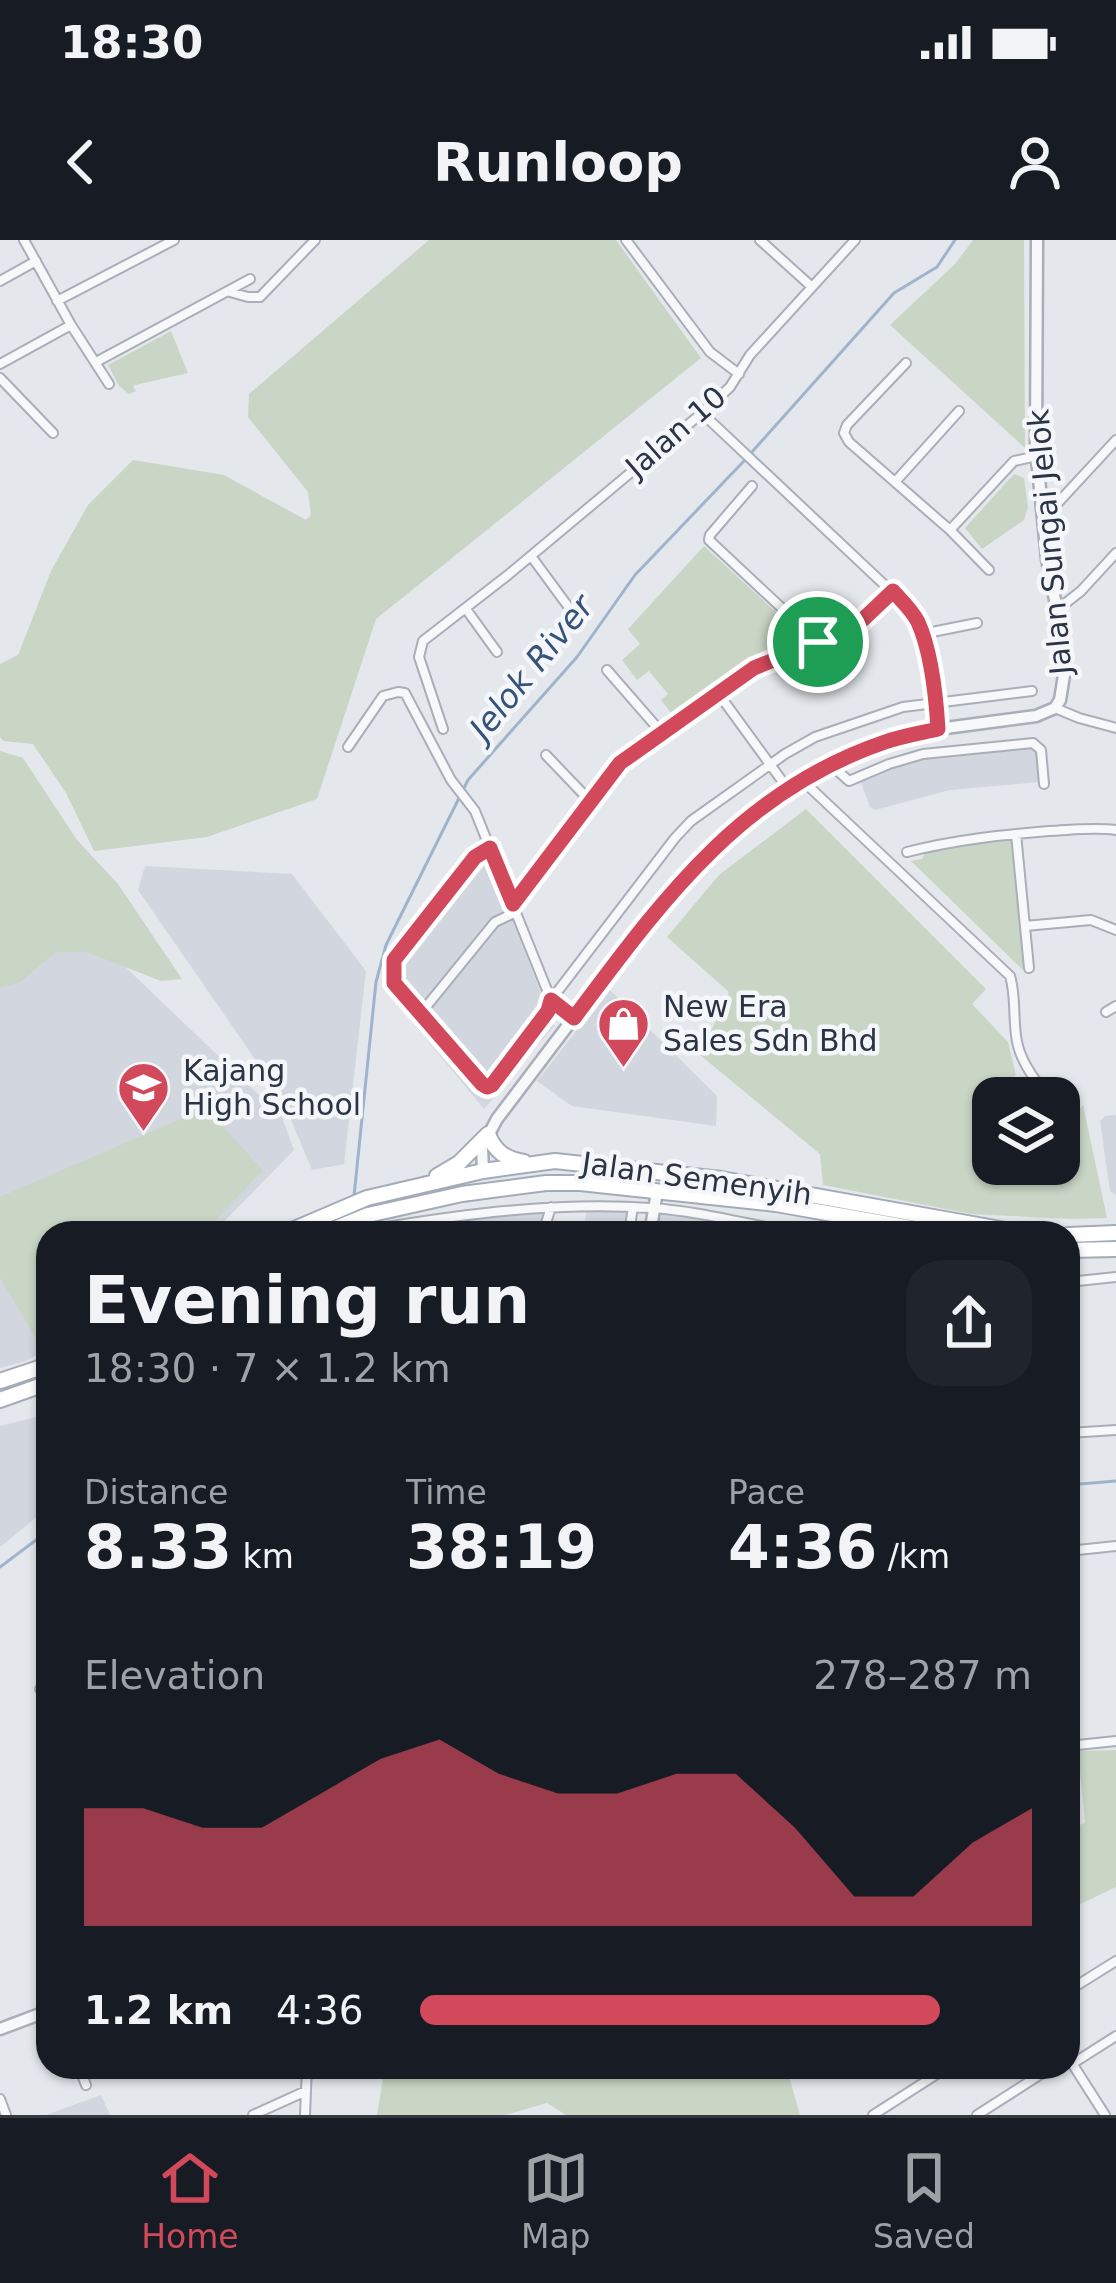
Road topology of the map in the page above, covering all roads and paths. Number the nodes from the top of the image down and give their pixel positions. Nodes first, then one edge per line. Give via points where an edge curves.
1 (24, 240) edge
2 (174, 240) edge
3 (315, 240) edge
4 (626, 240) edge
5 (760, 240) edge
6 (855, 240) edge
7 (1037, 240) edge
8 (36, 261) junction
9 (250, 279) dead end
10 (0, 280) edge
11 (812, 287) junction
12 (228, 292) junction
13 (57, 301) junction
14 (71, 325) junction
15 (96, 362) junction
16 (906, 363) dead end
17 (0, 364) edge
18 (739, 374) junction
19 (0, 378) edge
20 (110, 384) dead end
21 (959, 411) dead end
22 (703, 413) junction
23 (53, 433) dead end
24 (1116, 440) edge
25 (1037, 456) junction
26 (895, 482) junction
27 (752, 486) dead end
28 (1042, 520) junction
29 (950, 530) junction
30 (1116, 553) edge
31 (531, 556) junction
32 (989, 570) dead end
33 (893, 591) junction
34 (466, 609) junction
35 (570, 609) dead end
36 (1058, 610) junction
37 (977, 623) dead end
38 (922, 634) junction
39 (818, 642) junction
40 (496, 652) dead end
41 (607, 670) dead end
42 (1032, 691) dead end
43 (718, 693) junction
44 (936, 702) junction
45 (1055, 708) junction
46 (1116, 728) edge
47 (442, 729) dead end
48 (938, 729) junction
49 (662, 732) junction
50 (348, 747) dead end
51 (546, 755) dead end
52 (830, 764) junction
53 (770, 765) junction
54 (802, 780) junction
55 (1044, 784) dead end
56 (788, 789) junction
57 (590, 800) junction
58 (1116, 830) edge
59 (1016, 834) junction
60 (490, 848) junction
61 (908, 852) dead end
62 (514, 908) junction
63 (1025, 926) junction
64 (1116, 930) edge
65 (1029, 968) dead end
66 (551, 1000) junction
67 (1116, 1006) edge
68 (1106, 1012) dead end
69 (421, 1013) junction
70 (574, 1018) junction
71 (1034, 1077) edge
72 (488, 1134) junction
73 (535, 1164) junction
74 (628, 1168) junction
75 (483, 1171) junction
76 (721, 1179) junction
77 (422, 1184) junction
78 (546, 1184) junction
79 (656, 1200) junction
80 (551, 1207) junction
81 (632, 1208) junction
82 (392, 1209) junction
83 (336, 1221) edge
84 (349, 1221) edge
85 (424, 1221) edge
86 (547, 1221) edge
87 (630, 1221) edge
88 (652, 1221) edge
89 (746, 1221) edge
90 (860, 1221) edge
91 (956, 1221) edge
92 (1116, 1233) edge
93 (1080, 1234) edge
94 (1116, 1249) edge
95 (1080, 1250) edge
96 (1116, 1277) edge
97 (1080, 1281) edge
98 (36, 1369) edge
99 (0, 1381) edge
100 (36, 1387) edge
101 (0, 1400) edge
102 (1116, 1430) edge
103 (1080, 1432) edge
104 (1116, 1546) edge
105 (1080, 1550) edge
106 (1116, 1741) edge
107 (1080, 1745) edge
108 (1116, 1961) edge
109 (1080, 1983) edge
110 (36, 2016) edge
111 (0, 2029) edge
112 (1116, 2036) edge
113 (1080, 2056) edge
114 (1080, 2076) edge
115 (84, 2079) edge
116 (306, 2079) edge
117 (929, 2079) edge
118 (1033, 2079) edge
119 (86, 2085) dead end
120 (306, 2091) junction
121 (0, 2099) edge
122 (7, 2115) edge
123 (253, 2115) edge
124 (305, 2115) edge
125 (873, 2115) edge
126 (977, 2115) edge
127 (1105, 2115) edge

1 - 8 street
2 - 13 street
3 - 12 street via 260,297
4 - 18 street via 710,352
5 - 11 street
6 - 11 street, Jalan 10
7 - 25 street, Jalan Sungai Jelok
8 - 10 street
8 - 13 street
9 - 12 street
11 - 18 street, Jalan 10
12 - 15 street
13 - 14 street
14 - 15 street
14 - 17 street
15 - 20 street
16 - 26 street via 844,433
18 - 22 street, Jalan 10
19 - 23 street
21 - 26 street
22 - 31 street, Jalan 10
22 - 33 street
24 - 28 street
25 - 28 street, Jalan Sungai Jelok
25 - 29 street via 1014,461
26 - 29 street
27 - 39 street via 710,541
28 - 36 street, Jalan Sungai Jelok
29 - 32 street
30 - 36 street
31 - 34 street, Jalan 10
31 - 35 street
33 - 38 street
33 - 39 street via 855,627
34 - 40 street
34 - 47 street, Jalan 10 via 423,641 419,656
36 - 45 street, Jalan Sungai Jelok via 1064,692
37 - 38 street
38 - 44 street
39 - 43 street
41 - 49 street
42 - 44 street
43 - 49 street
43 - 53 street
44 - 48 street
44 - 53 street via 814,737
45 - 46 street
45 - 48 street, Jalan Sungai Jelok
48 - 52 street, Jalan Sungai Jelok
49 - 57 street via 620,763
50 - 60 street via 383,696 405,694
51 - 57 street
52 - 54 street, Jalan Sungai Jelok
52 - 55 street via 849,781 923,754 1033,743
53 - 56 street
53 - 66 street via 675,838
54 - 56 street, Jalan Sungai Jelok
54 - 71 street via 1010,976 1018,1046
56 - 70 street, Jalan Sungai Jelok via 701,859
57 - 62 street
58 - 59 street
59 - 61 street
59 - 63 street
60 - 62 street
60 - 69 street via 394,960 394,983
62 - 66 street
62 - 69 street
63 - 64 street via 1091,920
63 - 65 street
66 - 69 street via 487,1087
66 - 70 street
67 - 68 street
70 - 72 street, Jalan Sungai Jelok
72 - 73 main road via 499,1153
72 - 75 street, Jalan Sungai Jelok
72 - 77 main road
73 - 74 main road, Jalan Semenyih
73 - 75 main road, Jalan Semenyih
74 - 76 main road, Jalan Semenyih
74 - 79 main road via 649,1179
75 - 77 main road, Jalan Semenyih
75 - 78 main road via 490,1181
75 - 82 main road
76 - 79 main road via 669,1181
76 - 91 main road, Jalan Semenyih
77 - 83 main road, Jalan Semenyih via 367,1198
78 - 79 main road, Jalan Semenyih
78 - 82 main road, Jalan Semenyih
79 - 81 street
79 - 88 street
79 - 89 street
79 - 90 main road, Jalan Semenyih via 776,1204
80 - 81 street
80 - 85 street
80 - 86 street
81 - 87 street
82 - 84 main road, Jalan Semenyih
92 - 93 main road
94 - 95 main road
96 - 97 street
98 - 99 main road
100 - 101 main road
102 - 103 street
104 - 105 street
106 - 107 street
108 - 109 street
110 - 111 street
112 - 113 street
114 - 127 street
115 - 119 street
116 - 120 street
117 - 125 street
118 - 126 street
120 - 123 street
120 - 124 street
121 - 122 street

